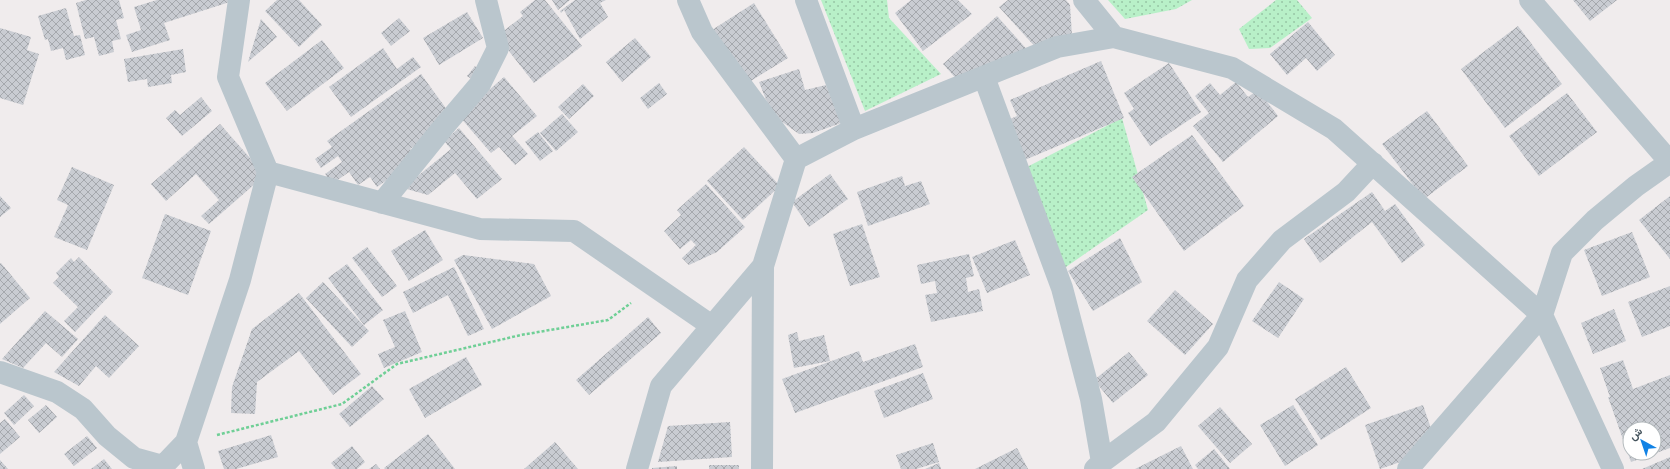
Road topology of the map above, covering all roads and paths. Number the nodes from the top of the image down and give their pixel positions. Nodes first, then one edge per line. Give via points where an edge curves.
1 (239, 0) edge
2 (486, 0) edge
3 (688, 0) edge
4 (806, 0) edge
5 (1084, 0) edge
6 (1530, 0) edge
7 (1114, 36) junction
8 (984, 76) junction
9 (854, 129) junction
10 (796, 159) junction
11 (1670, 162) edge
12 (1373, 164) junction
13 (268, 172) junction
14 (382, 203) junction
15 (763, 266) junction
16 (654, 286) junction
17 (1542, 315) junction
18 (712, 326) junction
19 (0, 372) edge
20 (186, 442) junction
21 (1098, 465) edge
22 (194, 469) edge
23 (637, 469) edge
24 (762, 469) edge
25 (1408, 469) edge
26 (1613, 469) edge

1 - 13 street via 228,77
2 - 14 street via 498,48 480,84
3 - 10 street via 702,32
4 - 9 street
5 - 7 street
6 - 11 street
7 - 8 street via 1057,47
7 - 12 street via 1232,68 1334,129
8 - 9 street
8 - 21 street via 1062,288 1091,399
9 - 10 street
10 - 15 street
11 - 17 street via 1595,220 1562,253
12 - 17 street
12 - 21 street via 1346,192 1282,240 1247,280 1218,347 1156,422
13 - 14 street
13 - 20 street via 240,280
14 - 16 street via 480,229 574,231
15 - 18 street
15 - 24 street
16 - 18 street
16 - 20 path via 608,320 521,335 397,364 342,404
17 - 25 street
17 - 26 street
18 - 23 street via 660,386
19 - 20 street via 57,392 83,409 107,436 134,458 163,466
20 - 22 street

